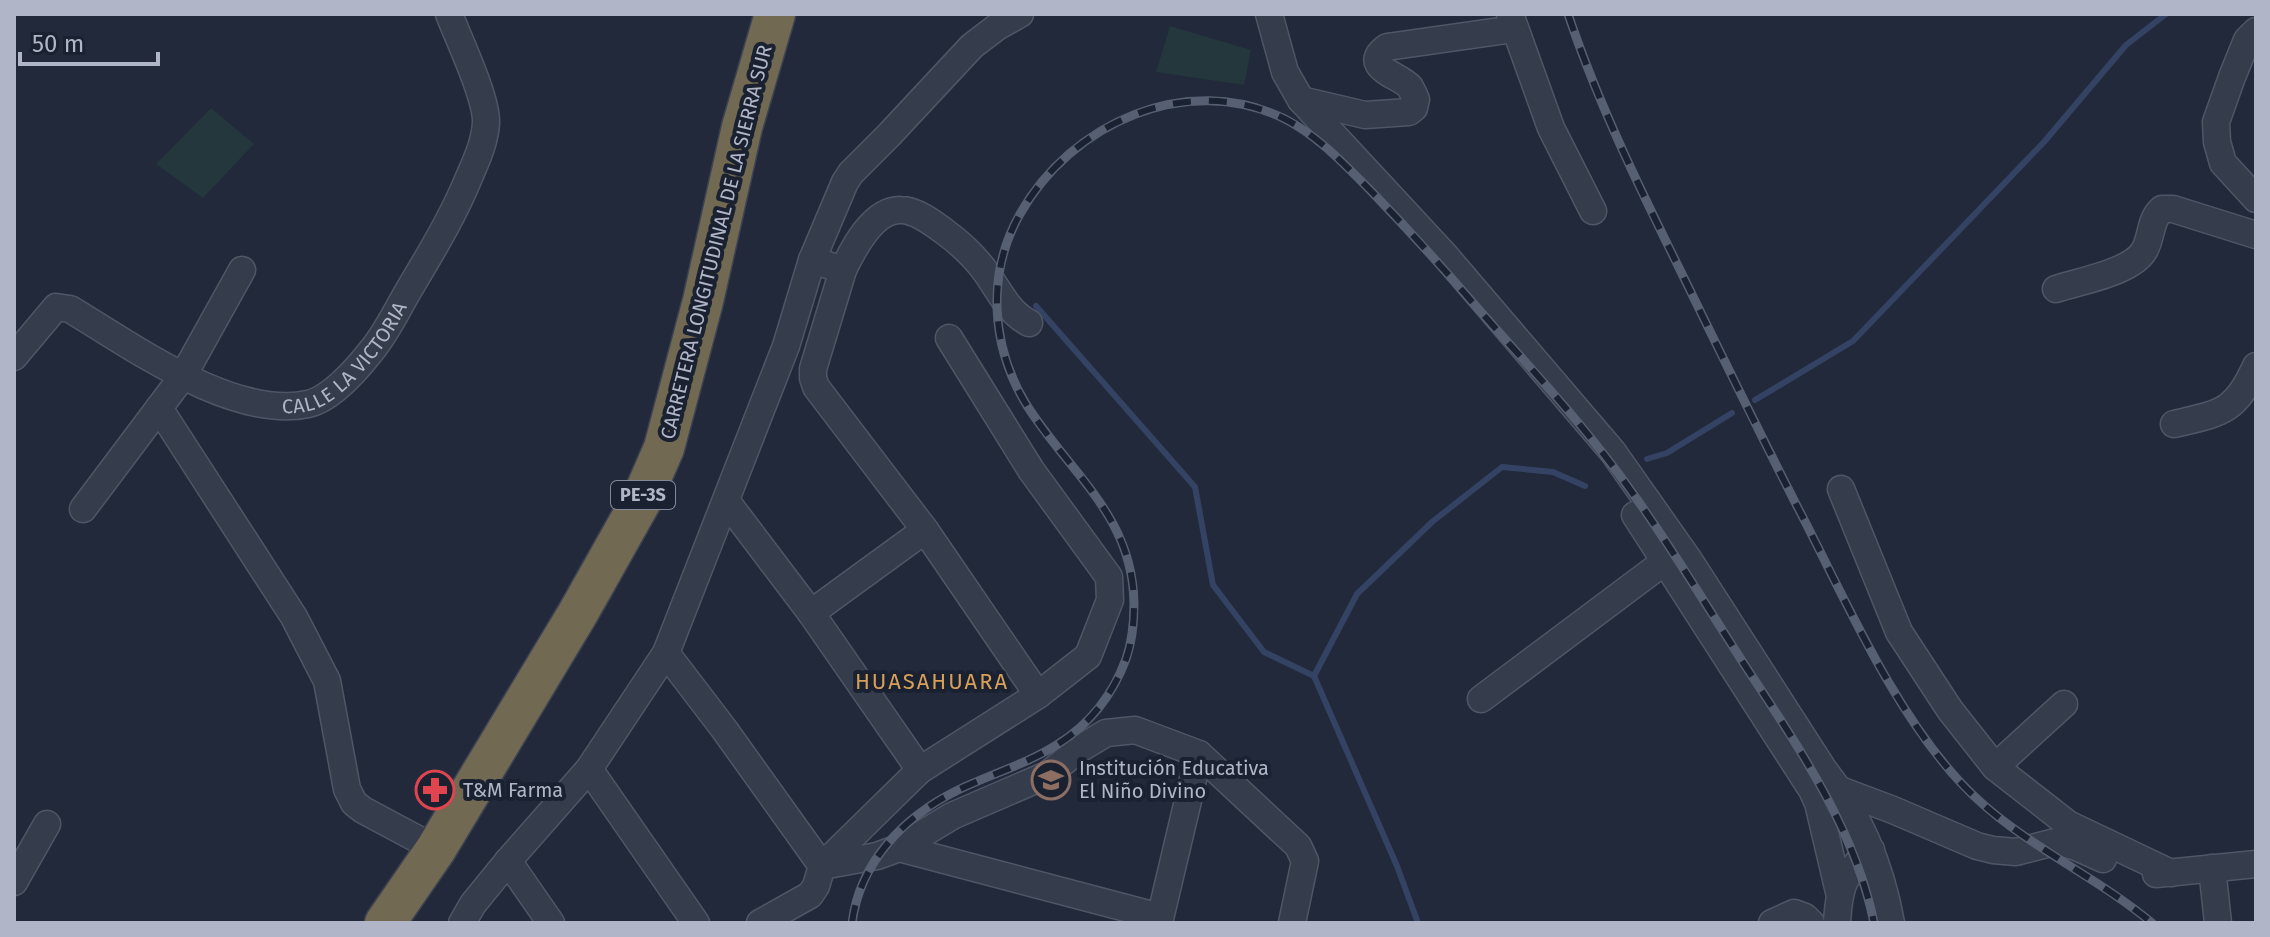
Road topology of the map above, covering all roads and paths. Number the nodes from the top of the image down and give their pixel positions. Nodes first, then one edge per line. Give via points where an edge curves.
1 (449, 14) edge
2 (775, 14) edge
3 (1020, 14) edge
4 (1269, 14) edge
5 (1512, 22) edge
6 (2256, 31) edge
7 (1301, 100) junction
8 (2256, 199) edge
9 (1593, 211) dead end
10 (2256, 235) edge
11 (812, 260) junction
12 (242, 270) dead end
13 (843, 270) junction
14 (2056, 289) dead end
15 (1029, 323) dead end
16 (949, 338) dead end
17 (14, 357) edge
18 (2256, 366) edge
19 (183, 376) junction
20 (159, 408) junction
21 (2174, 424) dead end
22 (1841, 489) dead end
23 (727, 502) junction
24 (83, 509) dead end
25 (1635, 515) dead end
26 (925, 530) junction
27 (1663, 548) junction
28 (811, 613) junction
29 (666, 653) junction
30 (1038, 695) junction
31 (1481, 699) dead end
32 (2064, 704) dead end
33 (1199, 754) junction
34 (1995, 767) junction
35 (589, 769) junction
36 (920, 770) junction
37 (1840, 790) junction
38 (47, 824) dead end
39 (899, 848) junction
40 (436, 849) junction
41 (1871, 850) junction
42 (508, 861) junction
43 (2256, 864) edge
44 (822, 866) junction
45 (2212, 868) junction
46 (2171, 873) junction
47 (14, 882) edge
48 (1839, 892) junction
49 (1160, 920) edge
50 (385, 923) edge
51 (462, 923) edge
52 (551, 923) edge
53 (696, 923) edge
54 (760, 923) edge
55 (1292, 923) edge
56 (1772, 923) edge
57 (1811, 923) edge
58 (1837, 923) edge
59 (1891, 923) edge
60 (2218, 923) edge

1 - 19 street, CALLE LA VICTORIA via 483,102 486,122 480,151 455,211 375,347 354,371 310,404 258,404
2 - 40 highway, CARRETERA LONGITUDINAL DE LA SIERRA SUR / PE-3S via 664,448 605,567
3 - 11 street via 972,46 851,173
4 - 7 street via 1285,72
5 - 7 street via 1381,51 1378,65 1411,88 1416,99 1409,112 1365,115
5 - 9 street via 1551,128
6 - 8 street via 2247,40 2216,122 2223,163
7 - 27 street via 1443,253 1633,477
10 - 14 street via 2162,209 2144,251 2130,266
11 - 13 street
11 - 23 street
12 - 19 street
13 - 15 street via 860,238 880,217 904,210 960,244 1010,308
13 - 26 street via 813,378
16 - 30 street via 1031,470 1109,577 1110,600 1088,656
17 - 19 street, CALLE LA VICTORIA via 56,307 70,309
18 - 21 street via 2242,395 2228,408
19 - 20 street
20 - 24 street
20 - 40 street via 294,617 327,681 354,803
22 - 34 street via 1899,632
23 - 28 street
23 - 29 street
25 - 27 street
26 - 28 street
26 - 30 street
27 - 31 street
27 - 37 street
27 - 48 street via 1812,790
28 - 36 street
29 - 35 street
29 - 44 street
30 - 36 street
32 - 34 street
33 - 39 street via 1135,730 1106,733 1047,775 952,816
33 - 49 street
33 - 55 street via 1298,846 1305,861
34 - 46 street via 2068,824
35 - 42 street
35 - 53 street
36 - 44 street
37 - 41 street
37 - 46 street via 1993,850 2016,852 2055,842 2152,875
38 - 47 street
39 - 44 street
39 - 49 street
40 - 50 highway, CARRETERA LONGITUDINAL DE LA SIERRA SUR / PE-3S
41 - 48 street via 1850,870
41 - 59 street
42 - 51 street
42 - 52 street
43 - 45 street
44 - 54 street via 810,895
45 - 46 street
45 - 60 street
48 - 58 street
56 - 57 street via 1794,913

